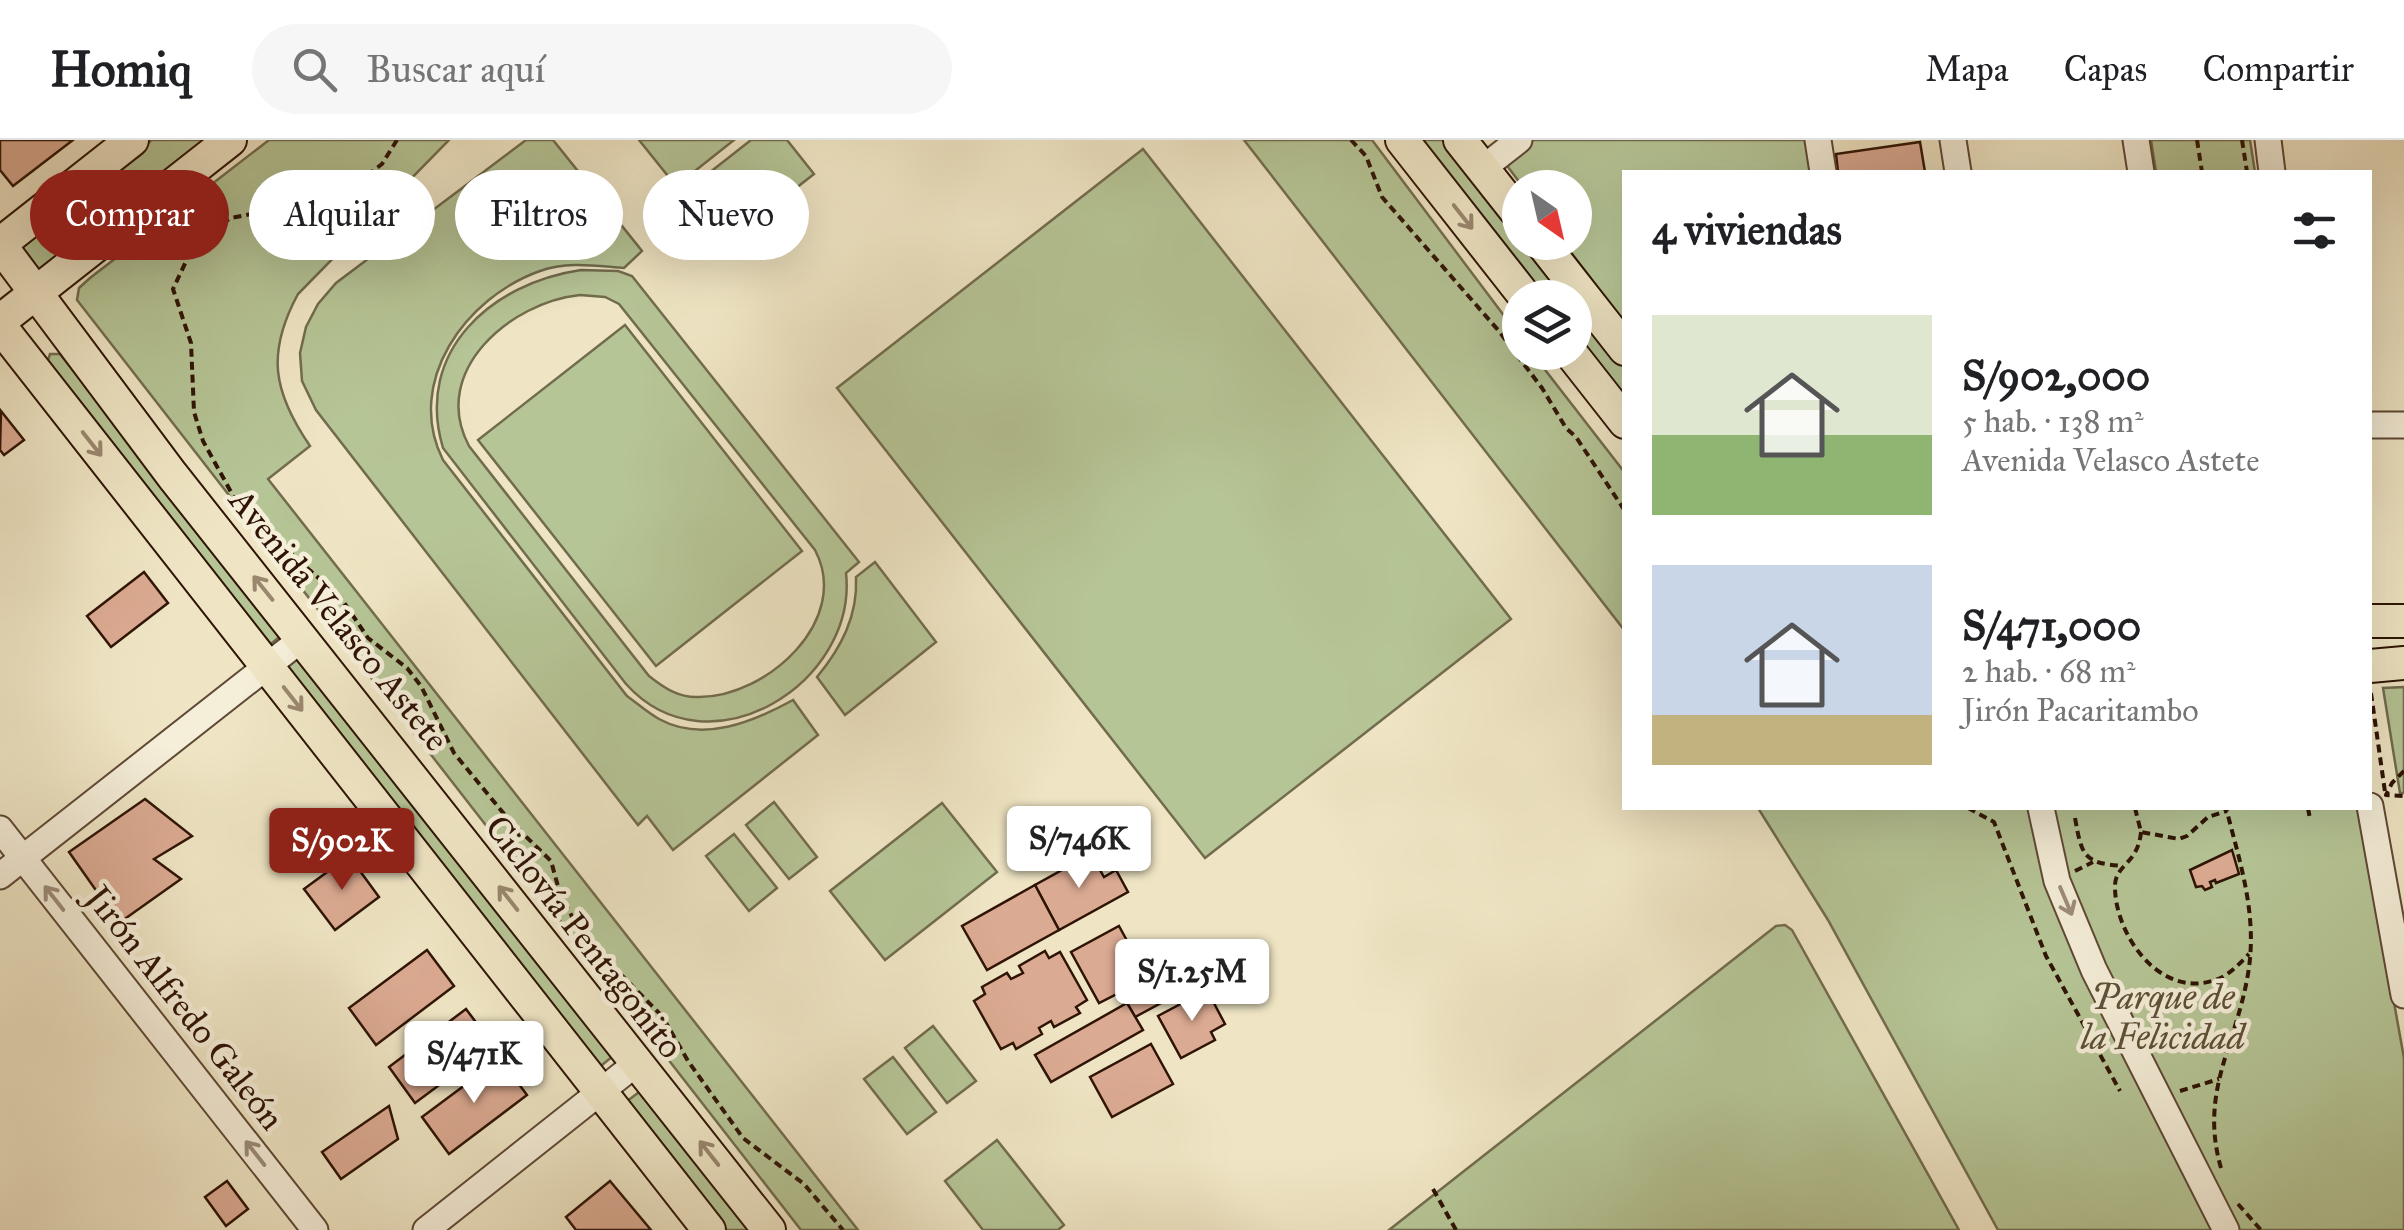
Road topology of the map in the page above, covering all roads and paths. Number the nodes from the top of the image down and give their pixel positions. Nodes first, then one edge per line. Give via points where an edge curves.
1 (132, 140) edge
2 (230, 140) edge
3 (397, 140) edge
4 (1351, 140) edge
5 (1402, 140) edge
6 (1460, 140) edge
7 (1519, 140) edge
8 (1818, 140) edge
9 (1954, 140) edge
10 (2136, 140) edge
11 (2197, 140) edge
12 (2242, 140) edge
13 (2268, 140) edge
14 (1482, 169) junction
15 (1823, 170) edge
16 (1958, 170) edge
17 (2141, 170) edge
18 (2202, 170) edge
19 (2247, 170) edge
20 (2272, 170) edge
21 (1502, 194) edge
22 (0, 245) edge
23 (1555, 260) edge
24 (1512, 280) edge
25 (36, 293) junction
26 (0, 323) edge
27 (1622, 345) edge
28 (1584, 370) edge
29 (62, 406) junction
30 (1622, 418) edge
31 (2372, 425) edge
32 (2404, 425) edge
33 (172, 474) junction
34 (222, 480) junction
35 (213, 486) dead end
36 (1622, 507) edge
37 (2372, 620) edge
38 (2404, 621) edge
39 (303, 638) junction
40 (2404, 663) edge
41 (267, 666) junction
42 (2372, 666) edge
43 (2372, 716) edge
44 (2404, 770) edge
45 (2404, 796) edge
46 (2378, 801) edge
47 (1972, 810) edge
48 (2040, 810) edge
49 (2136, 810) edge
50 (2225, 810) edge
51 (2227, 810) edge
52 (2308, 810) edge
53 (2075, 818) dead end
54 (2310, 819) dead end
55 (0, 829) edge
56 (2141, 832) junction
57 (22, 858) junction
58 (2123, 866) junction
59 (0, 876) edge
60 (2251, 952) junction
61 (2404, 995) edge
62 (638, 1062) junction
63 (2219, 1079) junction
64 (2120, 1091) dead end
65 (600, 1092) junction
66 (2161, 1097) junction
67 (2225, 1180) dead end
68 (1433, 1189) dead end
69 (2237, 1202) dead end
70 (316, 1230) edge
71 (426, 1230) edge
72 (709, 1230) edge
73 (769, 1230) edge
74 (843, 1230) edge
75 (1456, 1230) edge
76 (2226, 1230) edge
77 (2261, 1230) edge

1 - 22 main road
2 - 25 main road
3 - 34 path via 382,164 339,197 230,218 197,238 188,252 174,289 191,344 194,412
4 - 36 path via 1366,156 1382,197 1498,330
5 -> 24 main road
6 - 14 main road
7 - 14 street
8 - 15 street
9 - 16 street
10 - 17 street
11 - 18 path
12 - 19 path
13 - 20 street
14 - 21 main road
22 - 25 main road, Avenida Velasco Astete
23 - 27 main road
25 - 26 main road
25 - 33 main road, Avenida Velasco Astete
26 - 29 main road
28 - 30 main road
29 - 33 main road via 36,362 46,344 58,348
29 -> 41 main road
31 - 32 street
39 -> 33 main road, Avenida Velasco Astete
34 - 35 path
34 - 74 path via 236,501 341,598 368,638 422,686 454,753 551,861 580,933 662,1016 743,1138 804,1184
37 - 38 main road
39 - 41 street
62 -> 39 main road, Avenida Velasco Astete
40 - 42 main road
41 - 57 street
41 -> 65 main road
43 - 46 path
44 - 46 path
45 - 46 path
46 - 61 street
47 - 64 path via 1994,822 2046,956
48 -> 66 street via 2057,881 2094,970
49 - 56 path
50 - 56 path via 2187,836
51 - 60 path via 2247,884
52 - 54 path
53 - 58 path via 2085,856
55 - 57 street, Jirón Alfredo Galeón
56 - 58 path via 2135,856
57 - 59 street
70 -> 57 street, Jirón Alfredo Galeón
58 - 60 path via 2115,882 2118,912 2137,952 2162,972 2193,984 2208,982
60 - 63 path
62 - 65 street
73 -> 62 main road, Avenida Velasco Astete
63 - 66 path
63 - 67 path via 2213,1136
65 - 71 street
65 - 72 main road
66 - 76 street
68 - 75 path
69 - 77 path

